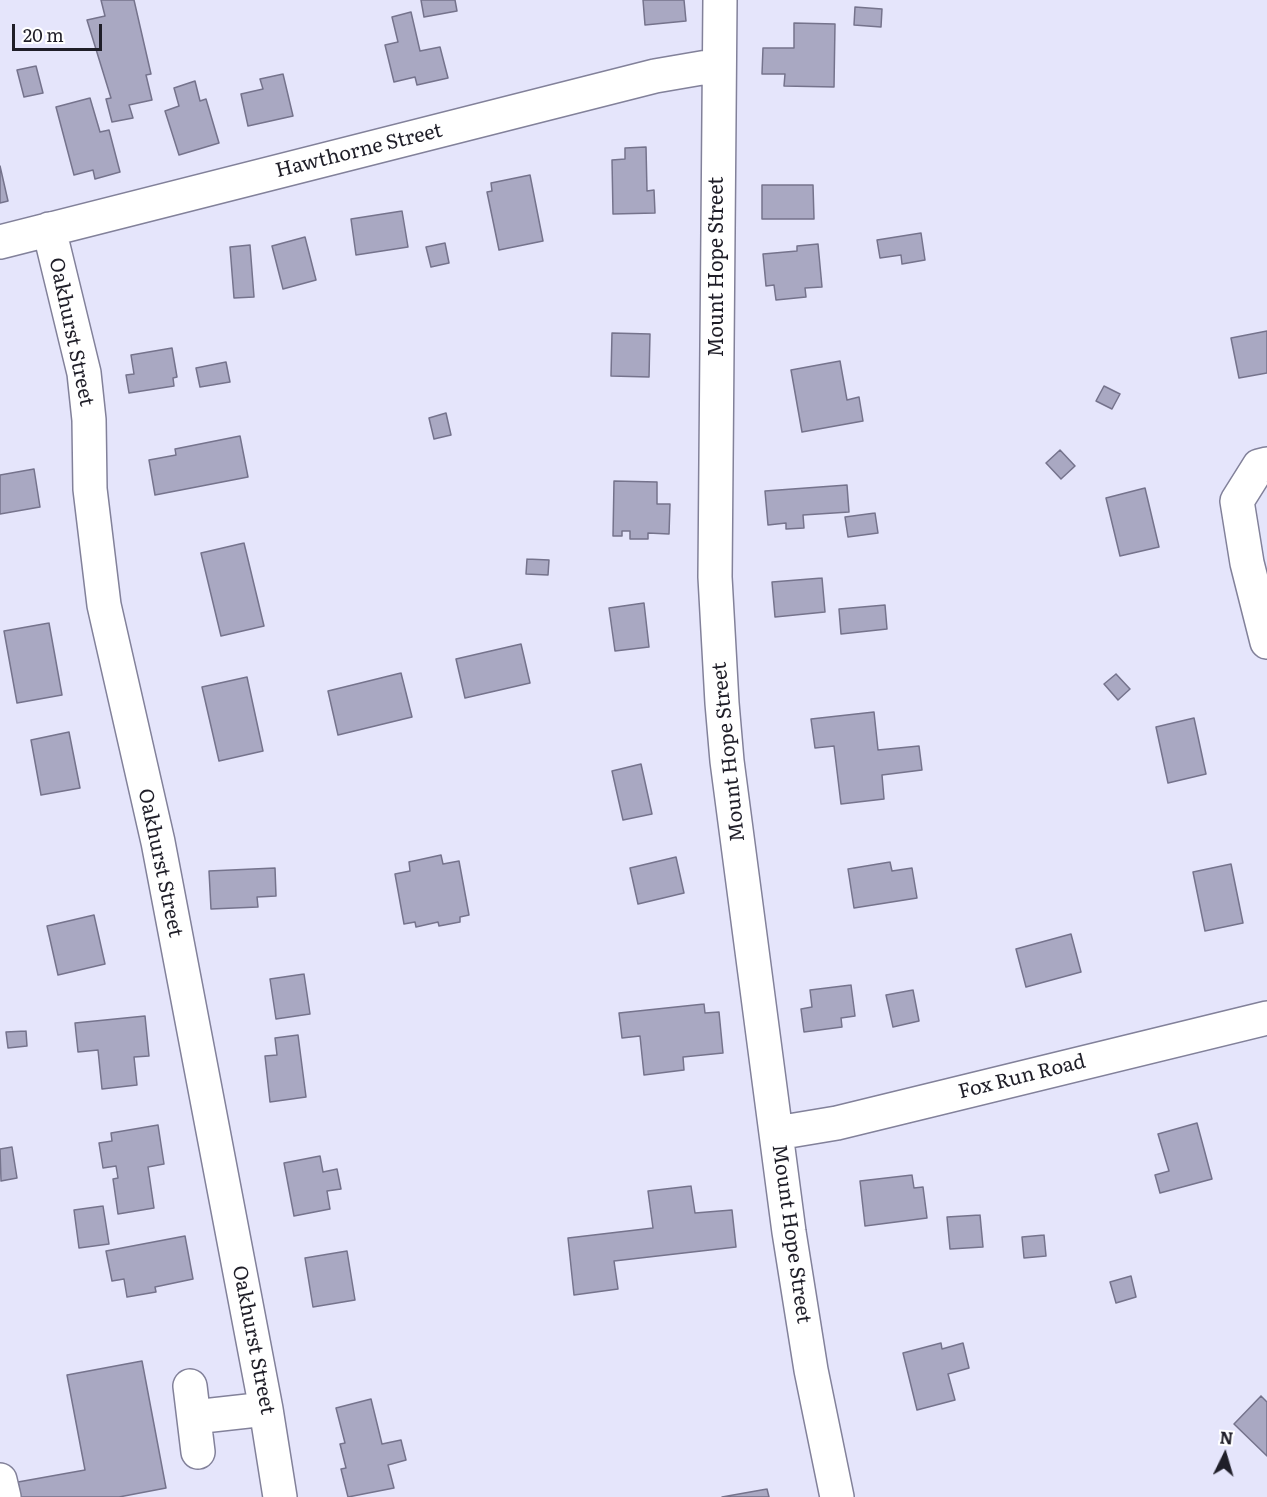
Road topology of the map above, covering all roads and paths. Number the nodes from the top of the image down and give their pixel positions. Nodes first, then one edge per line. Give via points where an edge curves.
1 (720, 0) edge
2 (719, 65) junction
3 (49, 229) junction
4 (0, 242) edge
5 (1258, 473) edge
6 (1267, 642) edge
7 (1266, 1023) edge
8 (777, 1133) junction
9 (266, 1409) junction
10 (198, 1452) dead end
11 (0, 1480) edge
12 (4, 1497) edge
13 (280, 1497) edge
14 (837, 1497) edge

1 - 2 street, Mount Hope Street
2 - 3 street, Hawthorne Street via 655,76
2 - 8 street, Mount Hope Street via 715,565 718,647 727,761
3 - 4 street, Hawthorne Street
3 - 9 street, Oakhurst Street via 84,373 90,489 105,605 158,842
5 - 6 street via 1237,501
7 - 8 street, Fox Run Road via 837,1123
8 - 14 street, Mount Hope Street via 811,1370
9 - 10 street via 192,1401
9 - 13 street, Oakhurst Street
11 - 12 street

